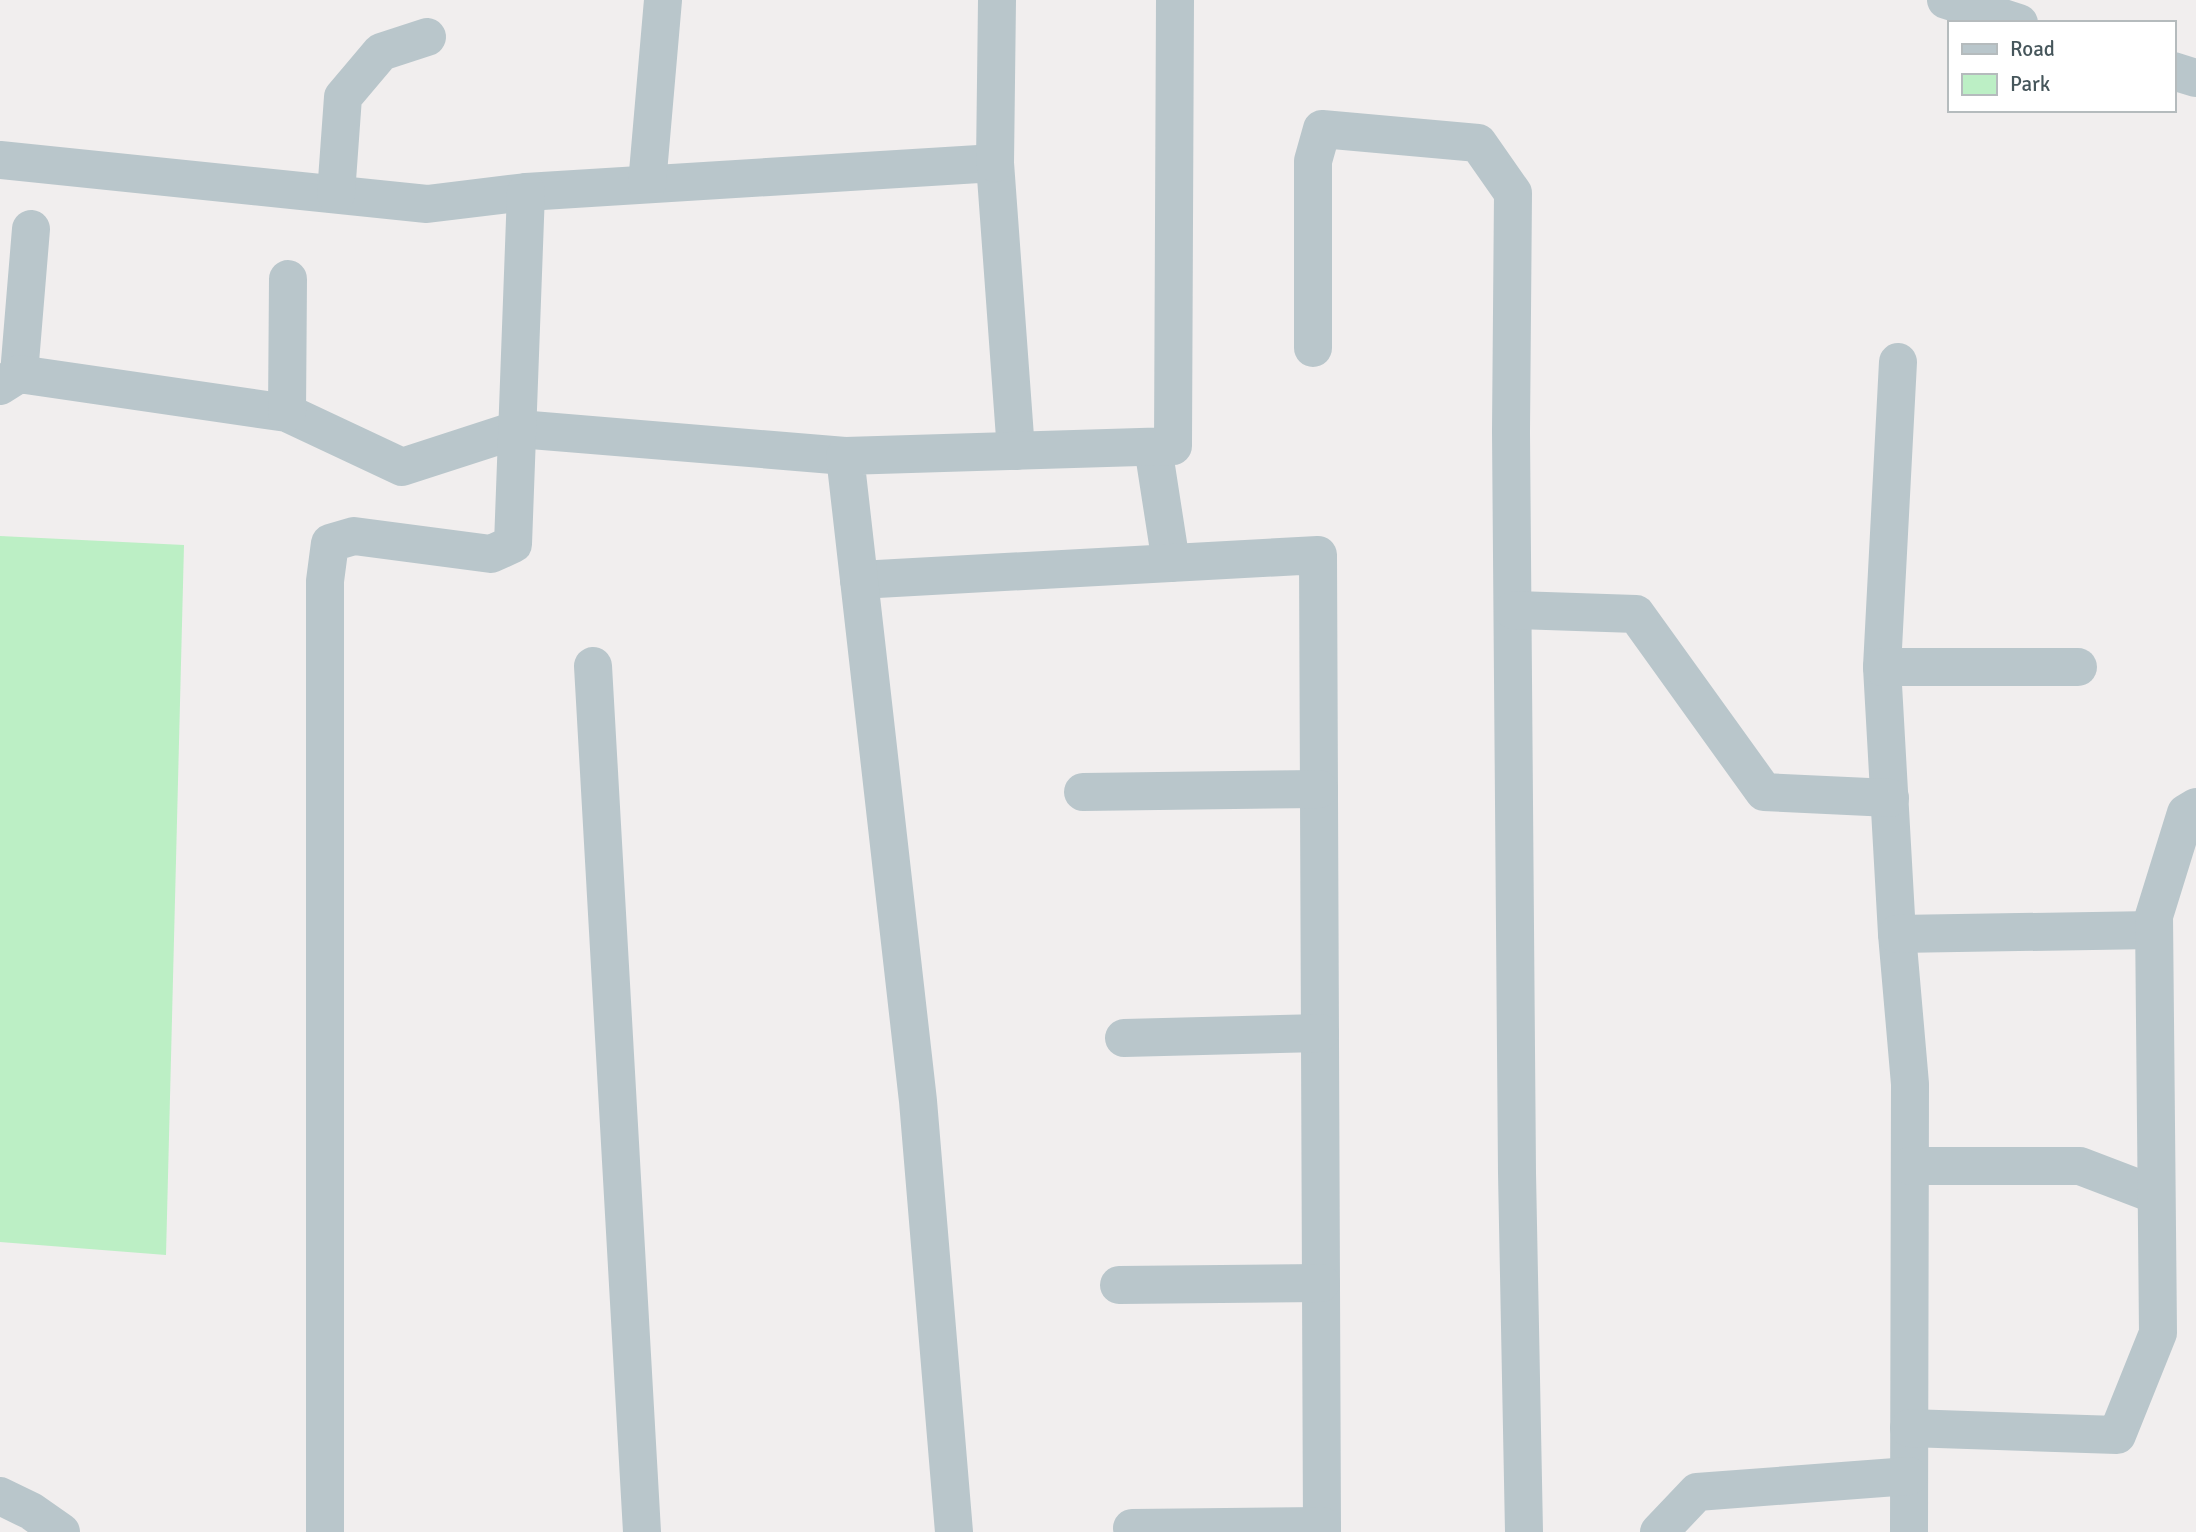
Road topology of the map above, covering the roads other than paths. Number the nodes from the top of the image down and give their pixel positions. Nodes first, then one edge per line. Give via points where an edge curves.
1 (663, 0) edge
2 (997, 0) edge
3 (1175, 0) edge
4 (1946, 0) edge
5 (2013, 21) edge
6 (427, 37) dead end
7 (2175, 72) edge
8 (2196, 78) edge
9 (0, 160) edge
10 (995, 163) junction
11 (647, 184) junction
12 (526, 192) junction
13 (335, 194) junction
14 (31, 229) dead end
15 (288, 279) dead end
16 (1313, 348) dead end
17 (1898, 362) dead end
18 (9, 380) edge
19 (287, 413) junction
20 (519, 429) junction
21 (1153, 447) junction
22 (1016, 451) junction
23 (845, 456) junction
24 (1171, 563) junction
25 (859, 580) junction
26 (1513, 610) junction
27 (593, 666) dead end
28 (1882, 667) junction
29 (2078, 667) dead end
30 (1320, 789) junction
31 (1083, 792) dead end
32 (1890, 798) junction
33 (2196, 807) edge
34 (2154, 930) junction
35 (1897, 934) junction
36 (1320, 1032) junction
37 (1124, 1038) dead end
38 (1910, 1166) junction
39 (2156, 1195) junction
40 (1321, 1283) junction
41 (1119, 1285) dead end
42 (1909, 1428) junction
43 (1909, 1476) junction
44 (0, 1496) edge
45 (1132, 1528) dead end
46 (1322, 1529) edge
47 (61, 1532) edge
48 (325, 1532) edge
49 (642, 1532) edge
50 (954, 1532) edge
51 (1524, 1532) edge
52 (1659, 1532) edge
53 (1909, 1532) edge

1 - 11 street
2 - 10 street
3 - 21 street via 1173,446
4 - 5 street
6 - 13 street via 382,52 344,97
7 - 8 street
9 - 13 street
10 - 11 street
10 - 22 street
11 - 12 street
12 - 13 street via 426,204
12 - 20 street
14 - 18 street
15 - 19 street
16 - 26 street via 1313,161 1322,129 1478,143 1513,193
17 - 28 street
18 - 19 street
19 - 20 street via 402,467
20 - 23 street
20 - 48 street via 513,544 491,554 354,536 330,543 325,581
21 - 22 street
21 - 24 street
22 - 23 street
23 - 25 street
24 - 25 street
24 - 30 street via 1318,555
25 - 50 street via 918,1101
26 - 32 street via 1636,614 1764,792
26 - 51 street
27 - 49 street
28 - 29 street
28 - 32 street
30 - 31 street
30 - 36 street
32 - 35 street
33 - 34 street via 2186,813 2154,916
34 - 35 street
34 - 39 street
35 - 38 street via 1910,1084
36 - 37 street
36 - 40 street
38 - 39 street via 2080,1166
38 - 42 street
39 - 42 street via 2158,1333 2117,1436
40 - 41 street
40 - 46 street
42 - 43 street
43 - 52 street via 1697,1492
43 - 53 street
44 - 47 street
45 - 46 street

